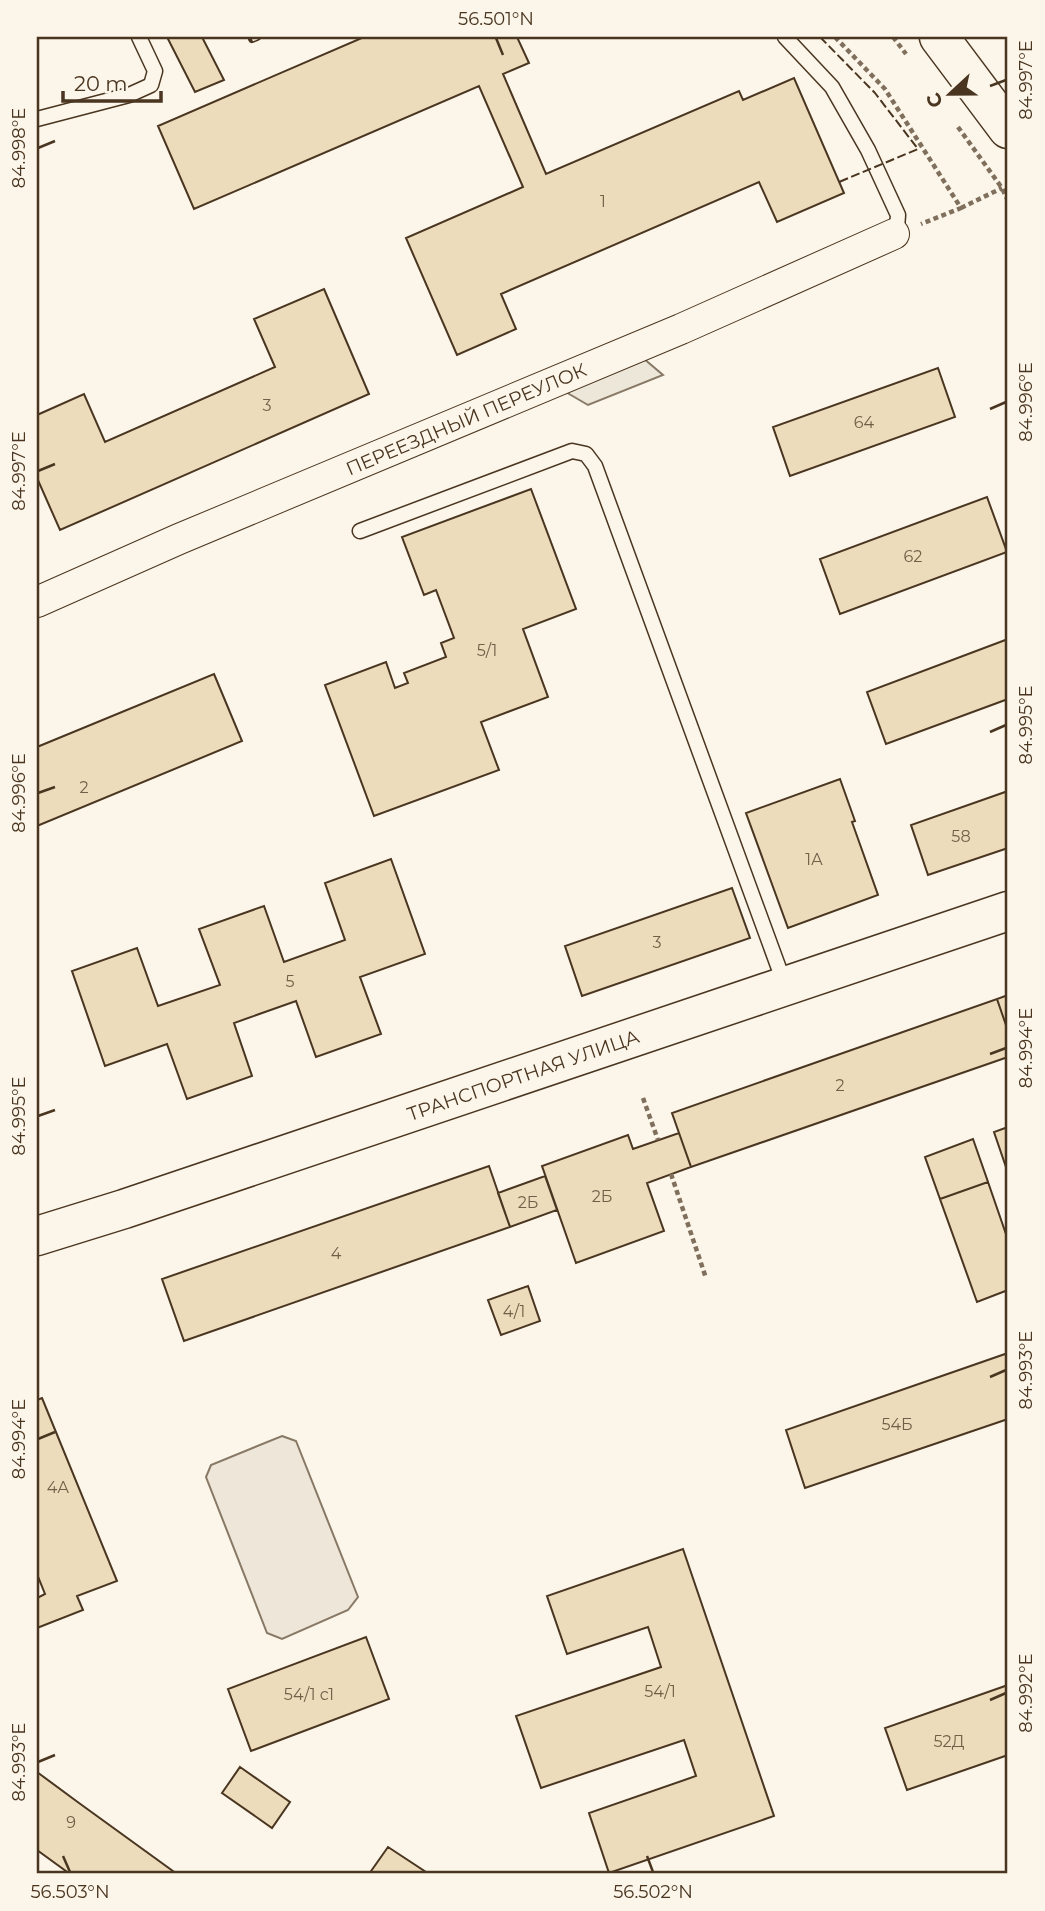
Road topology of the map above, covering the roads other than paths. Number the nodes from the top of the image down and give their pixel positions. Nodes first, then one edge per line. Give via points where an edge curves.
1 (139, 37) edge
2 (785, 37) edge
3 (939, 37) edge
4 (37, 119) edge
5 (1008, 130) edge
6 (894, 234) joint
7 (360, 531) dead end
8 (37, 602) edge
9 (1008, 911) edge
10 (786, 986) junction
11 (37, 1236) edge

1 - 4 lane via 155,71 150,85 129,95
2 - 6 lane via 832,87 868,150 898,215
3 - 5 street
6 - 8 street, ПЕРЕЕЗДНЫЙ ПЕРЕУЛОК
7 - 10 lane via 572,451 586,454 595,466
9 - 10 street, ТРАНСПОРТНАЯ УЛИЦА
10 - 11 street, ТРАНСПОРТНАЯ УЛИЦА

